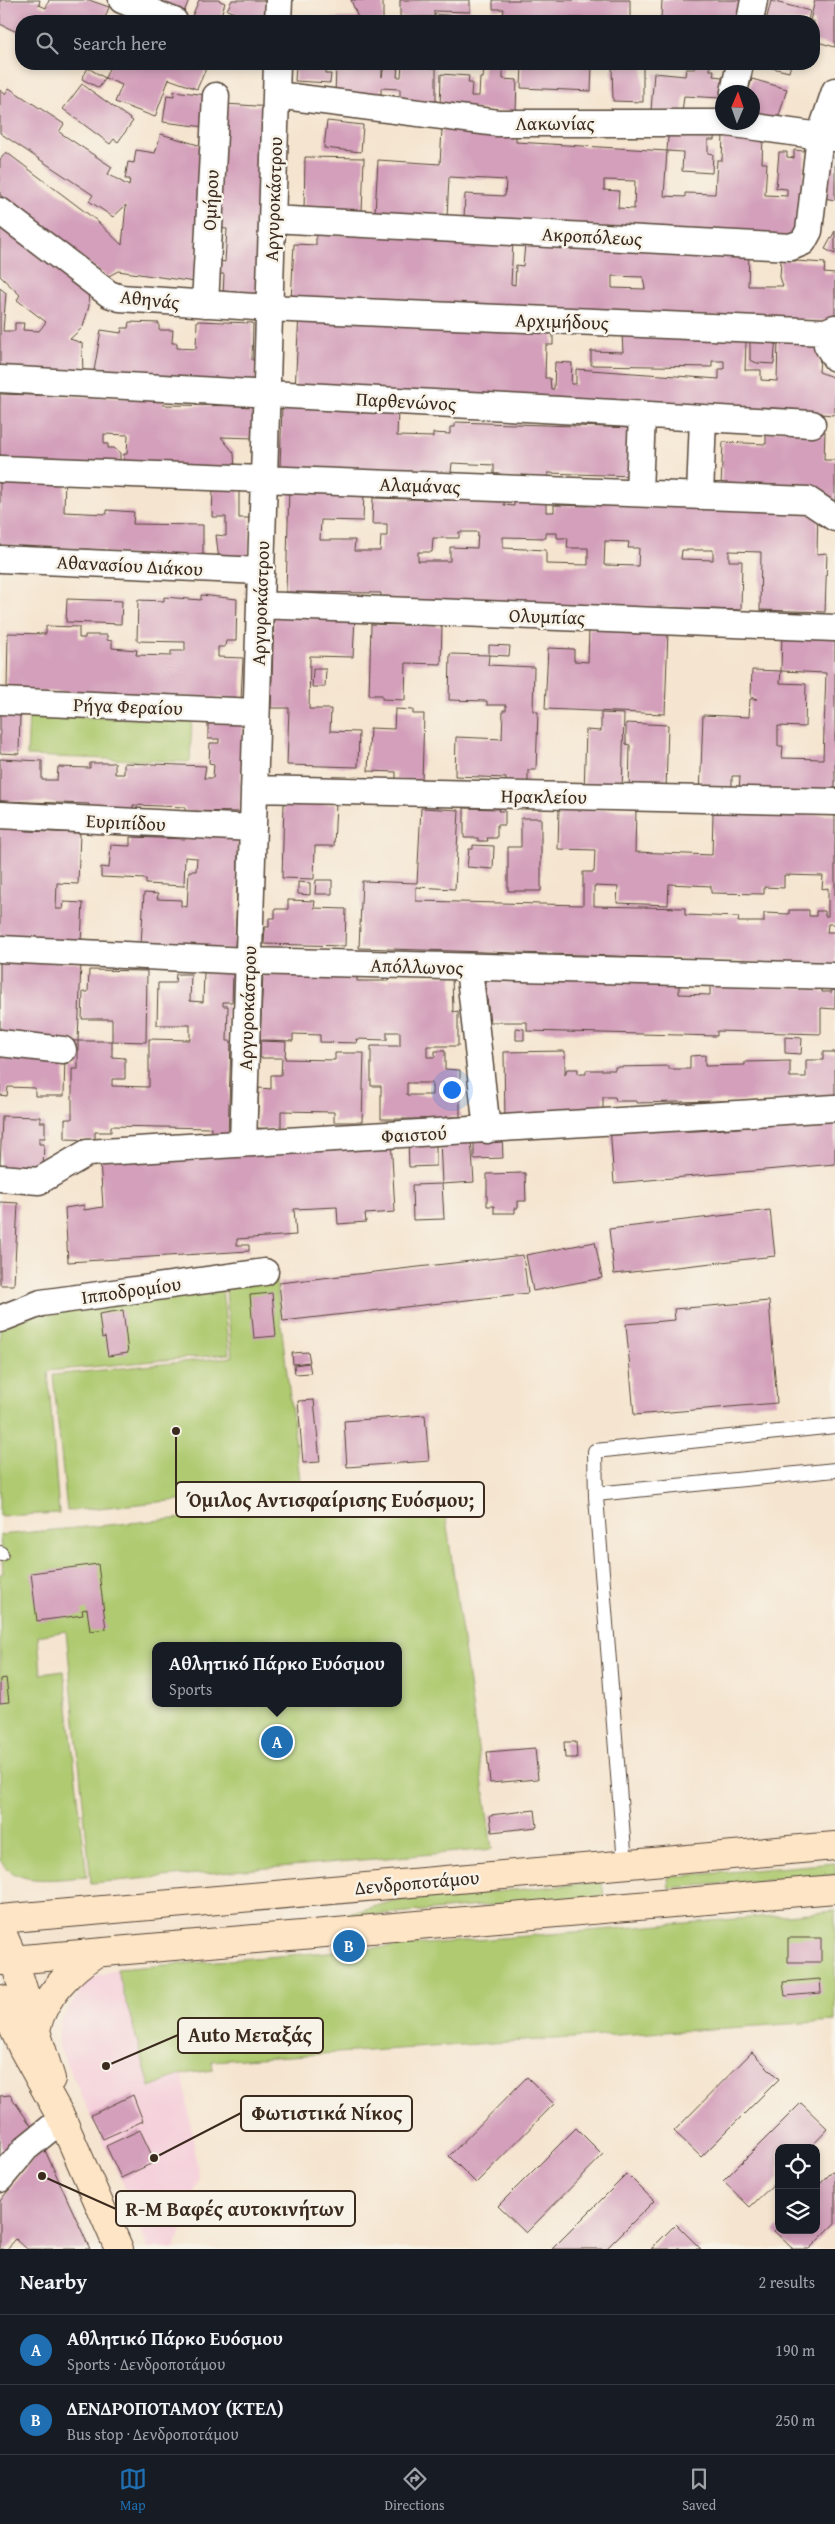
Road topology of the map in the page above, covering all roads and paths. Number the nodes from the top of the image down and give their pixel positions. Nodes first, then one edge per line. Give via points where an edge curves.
1 (122, 0) edge
2 (279, 0) edge
3 (754, 0) edge
4 (159, 15) edge
5 (278, 15) edge
6 (751, 15) edge
7 (277, 70) edge
8 (739, 70) edge
9 (736, 85) edge
10 (835, 91) edge
11 (216, 96) dead end
12 (276, 96) junction
13 (715, 123) edge
14 (760, 128) edge
15 (827, 137) edge
16 (0, 211) edge
17 (272, 220) junction
18 (205, 304) junction
19 (269, 308) junction
20 (830, 330) edge
21 (835, 358) edge
22 (0, 379) edge
23 (266, 393) junction
24 (642, 414) junction
25 (703, 418) junction
26 (812, 424) dead end
27 (0, 470) edge
28 (264, 479) junction
29 (639, 493) junction
30 (700, 496) junction
31 (835, 518) edge
32 (0, 559) edge
33 (261, 571) junction
34 (260, 605) junction
35 (835, 628) edge
36 (0, 702) edge
37 (256, 712) junction
38 (254, 789) junction
39 (835, 802) edge
40 (0, 816) edge
41 (253, 828) junction
42 (0, 949) edge
43 (248, 962) junction
44 (469, 968) junction
45 (835, 976) edge
46 (0, 1043) edge
47 (63, 1050) dead end
48 (835, 1108) edge
49 (487, 1130) junction
50 (242, 1143) junction
51 (0, 1178) edge
52 (265, 1272) dead end
53 (0, 1319) edge
54 (835, 1426) edge
55 (835, 1470) edge
56 (596, 1494) junction
57 (835, 1846) edge
58 (625, 1863) junction
59 (835, 1889) edge
60 (629, 1906) junction
61 (0, 1919) edge
62 (0, 1928) edge
63 (96, 1953) junction
64 (7, 1960) edge
65 (0, 1999) edge
66 (37, 2026) junction
67 (62, 2119) junction
68 (0, 2179) edge
69 (119, 2249) edge

1 - 4 street
2 - 5 street
3 - 6 street
7 - 12 street, Αργυροκάστρου
8 - 9 street
10 - 15 street, Ακροπόλεως
11 - 18 street, Ομήρου
12 - 13 street, Λακωνίας via 498,123
12 - 17 street, Αργυροκάστρου
14 - 15 street, Λακωνίας
15 - 17 street, Ακροπόλεως via 810,231 803,242 791,246
16 - 18 street, Αθηνάς via 109,294 120,298
17 - 19 street, Αργυροκάστρου
18 - 19 street, Αθηνάς
19 - 20 street, Αρχιμήδους
19 - 23 street, Αργυροκάστρου
20 - 21 street, Αρχιμήδους via 828,349
22 - 23 street, Παρθενώνος
23 - 24 street, Παρθενώνος
23 - 28 street, Αργυροκάστρου
24 - 25 street, Παρθενώνος
24 - 29 street
25 - 26 street, Παρθενώνος
25 - 30 street
27 - 28 street, Αλαμάνας
28 - 29 street, Αλαμάνας
28 - 33 street, Αργυροκάστρου
29 - 30 street, Αλαμάνας
30 - 31 street, Αλαμάνας via 808,500
32 - 33 street, Αθανασίου Διάκου
33 - 34 street, Αργυροκάστρου
34 - 35 street, Ολυμπίας
34 - 37 street, Αργυροκάστρου
36 - 37 street, Ρήγα Φεραίου
37 - 38 street, Αργυροκάστρου
38 - 39 street, Ηρακλείου
38 - 41 street, Αργυροκάστρου
40 - 41 street, Ευριπίδου
41 - 43 street, Αργυροκάστρου
42 - 43 street, Απόλλωνος
43 - 44 street, Απόλλωνος
43 - 50 street, Αργυροκάστρου
44 - 45 street, Απόλλωνος
44 - 49 street
46 - 47 street
48 - 49 street, Φαιστού
49 - 50 street, Φαιστού
50 - 51 street, Φαιστού via 87,1153 39,1181
52 - 53 street, Ιπποδρομίου via 41,1303
54 - 56 lane via 595,1451
55 - 56 lane
56 - 58 lane
57 - 58 main road, Δενδροποτάμου
58 - 60 main road
58 - 61 main road, Δενδροποτάμου
59 - 60 main road
60 - 63 main road
62 - 64 main road
63 - 64 main road
63 - 66 main road via 59,1984
64 - 66 main road
65 - 67 main road via 23,2049
66 - 67 main road
67 - 68 street via 26,2148
67 - 69 main road

